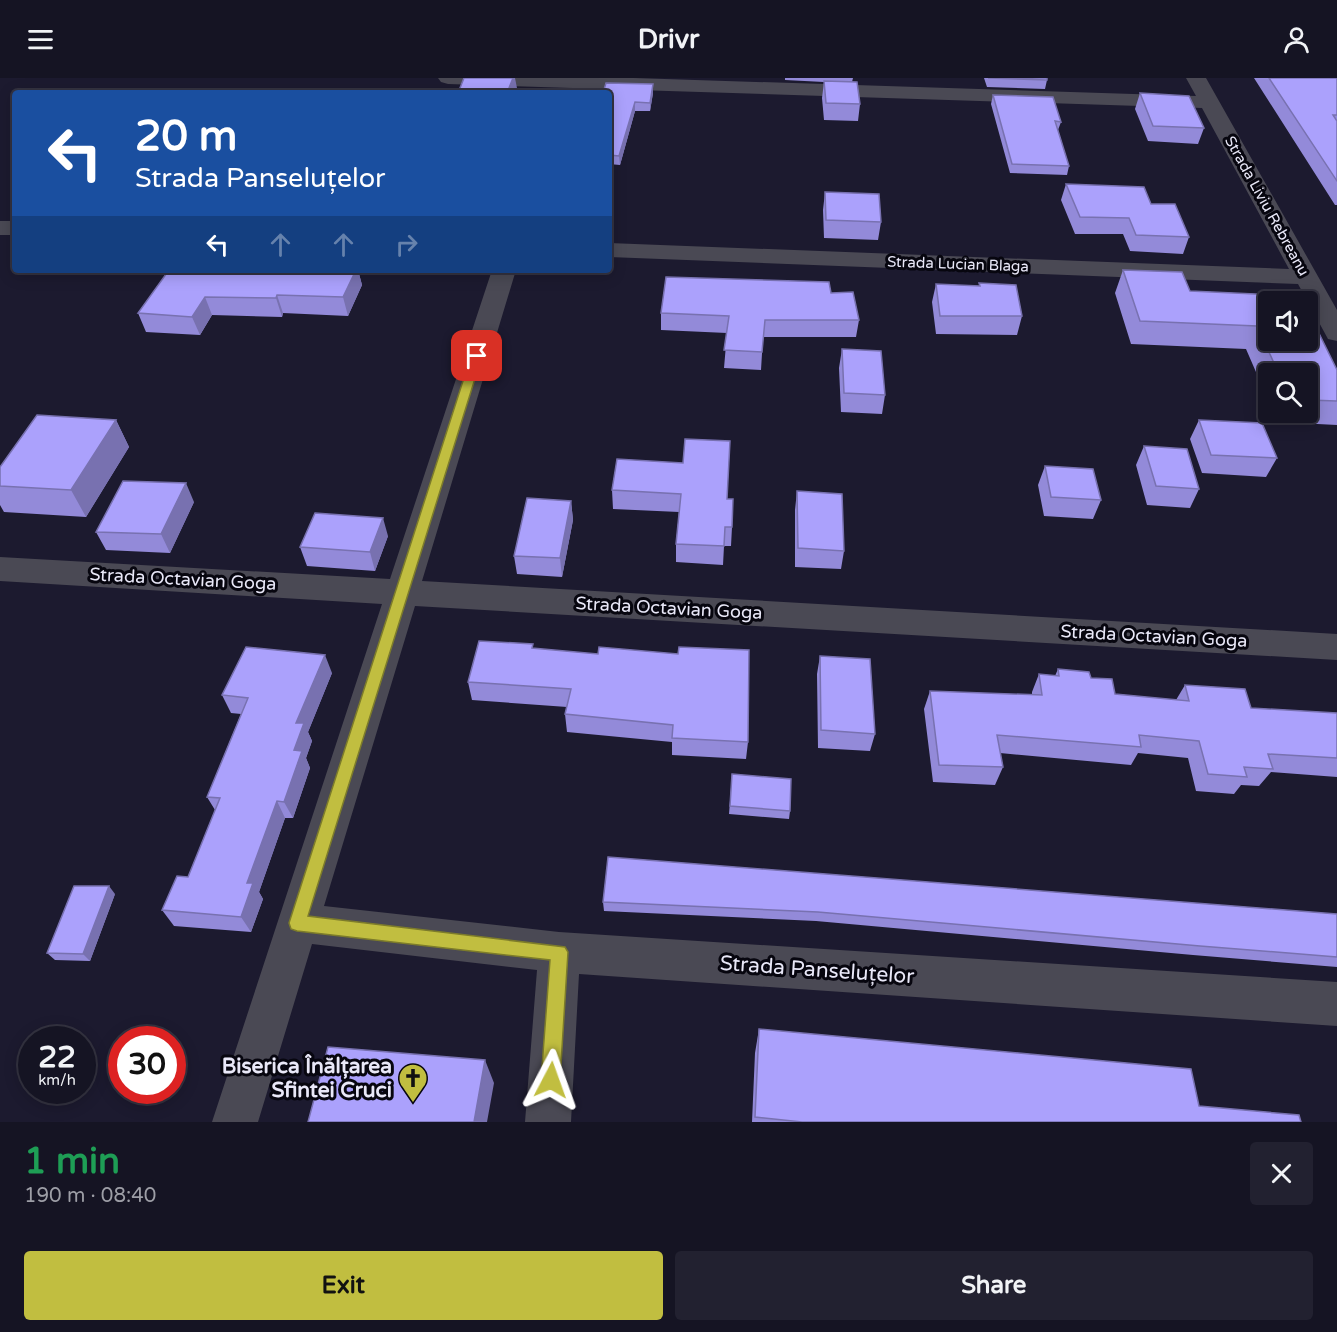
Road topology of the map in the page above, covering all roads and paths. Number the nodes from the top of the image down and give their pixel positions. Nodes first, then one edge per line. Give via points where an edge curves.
1 (448, 78) edge
2 (1196, 78) edge
3 (564, 84) edge
4 (1209, 102) junction
5 (612, 250) edge
6 (503, 273) edge
7 (1306, 277) junction
8 (1337, 333) edge
9 (0, 569) edge
10 (401, 592) junction
11 (1337, 647) edge
12 (297, 923) junction
13 (559, 952) junction
14 (1337, 1004) edge
15 (235, 1122) edge
16 (548, 1122) edge

1 - 3 street
2 - 4 street, Strada Liviu Rebreanu
3 - 4 street
4 - 7 street, Strada Liviu Rebreanu
5 - 7 street, Strada Lucian Blaga
6 - 10 street
7 - 8 street, Strada Liviu Rebreanu
9 - 10 street, Strada Octavian Goga
10 - 11 street, Strada Octavian Goga
10 - 12 street
12 - 13 street, Strada Panseluțelor
12 - 15 street
13 - 14 street, Strada Panseluțelor
13 - 16 street

